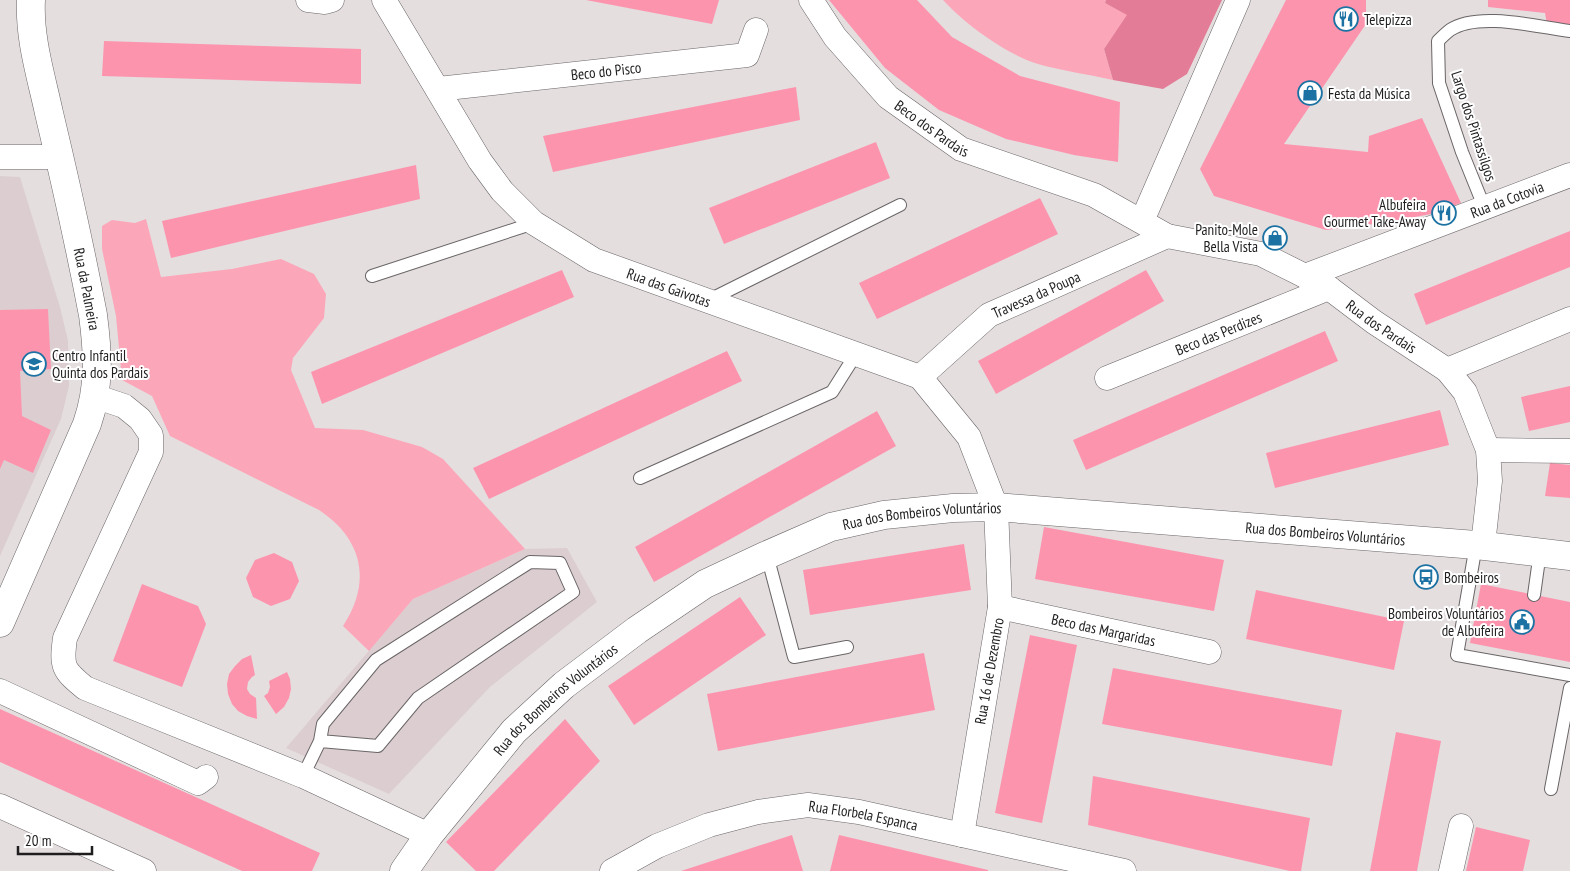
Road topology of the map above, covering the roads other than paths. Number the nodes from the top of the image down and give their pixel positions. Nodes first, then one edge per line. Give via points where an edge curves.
1 (31, 0) edge
2 (308, 0) edge
3 (332, 0) edge
4 (384, 0) edge
5 (811, 0) edge
6 (1238, 0) edge
7 (756, 30) dead end
8 (1570, 31) edge
9 (438, 90) junction
10 (0, 157) edge
11 (59, 157) junction
12 (1570, 176) edge
13 (1094, 195) joint
14 (900, 206) dead end
15 (1485, 208) junction
16 (1142, 221) junction
17 (534, 223) junction
18 (1167, 236) junction
19 (372, 276) dead end
20 (1305, 276) junction
21 (1329, 288) junction
22 (709, 300) junction
23 (1570, 319) edge
24 (856, 354) junction
25 (1447, 370) junction
26 (920, 377) junction
27 (1107, 378) dead end
28 (94, 396) junction
29 (1488, 450) junction
30 (1570, 450) edge
31 (640, 478) dead end
32 (996, 506) junction
33 (1479, 545) junction
34 (1540, 552) junction
35 (767, 555) junction
36 (1570, 556) edge
37 (1534, 595) dead end
38 (1000, 607) junction
39 (0, 622) edge
40 (847, 647) dead end
41 (1209, 652) dead end
42 (1570, 675) edge
43 (1570, 688) edge
44 (0, 691) edge
45 (320, 741) junction
46 (303, 776) junction
47 (206, 777) dead end
48 (1551, 789) dead end
49 (0, 806) edge
50 (1461, 826) dead end
51 (429, 835) junction
52 (962, 835) junction
53 (1108, 869) edge
54 (144, 871) edge
55 (404, 871) edge
56 (612, 871) edge
57 (1451, 871) edge

1 - 11 street, Rua da Palmeira via 37,64
2 - 3 street
4 - 9 street, Rua das Gaivotas
5 - 13 street, Beco dos Pardais via 835,36 888,97 961,149
6 - 16 street
7 - 9 street, Beco do Pisco via 747,55
8 - 15 lane, Largo dos Pintassilgos via 1492,20 1471,22 1450,30 1438,41 1439,83
9 - 17 street, Rua das Gaivotas via 480,161 502,191
10 - 11 street
11 - 28 street, Rua da Palmeira via 93,315 97,349
12 - 15 street, Rua da Cotovia
13 - 16 street, Rua dos Pardais
14 - 22 lane
15 - 20 street, Rua da Cotovia
16 - 18 street, Rua dos Pardais
17 - 19 lane
17 - 22 street, Rua das Gaivotas via 594,260
18 - 20 street, Rua dos Pardais via 1261,254
18 - 26 street, Travessa da Poupa via 989,315
20 - 21 street, Rua dos Pardais
21 - 25 street, Rua dos Pardais
21 - 27 street, Beco das Perdizes
22 - 24 street, Rua das Gaivotas
23 - 25 street
24 - 26 street, Rua das Gaivotas
24 - 31 lane via 832,392
25 - 29 street, Rua dos Pardais via 1466,392
26 - 32 street via 969,437
28 - 39 street, Rua da Palmeira via 87,424
28 - 46 street via 124,406 140,419 151,435 151,452 65,638 62,659 68,674 85,688
29 - 30 street
29 - 33 street, Rua dos Pardais via 1490,480
32 - 33 street, Rua dos Bombeiros Voluntários
32 - 35 street, Rua dos Bombeiros Voluntários via 884,515 831,528
32 - 38 street, Rua 16 de Dezembro
33 - 34 street, Rua dos Bombeiros Voluntários
33 - 42 lane via 1457,655
34 - 36 street, Rua dos Bombeiros Voluntários
34 - 37 lane
35 - 40 lane via 794,657
35 - 51 street, Rua dos Bombeiros Voluntários via 705,584 564,685 514,731
38 - 41 street, Beco das Margaridas
38 - 52 street, Rua 16 de Dezembro
43 - 48 lane
44 - 47 street via 198,783
45 - 45 lane via 378,746 418,698 573,592 560,563 530,562 376,660 323,724
45 - 46 lane
46 - 51 street
49 - 54 street
50 - 57 street
51 - 55 street, Rua dos Bombeiros Voluntários
52 - 53 street, Rua Florbela Espanca
52 - 56 street, Rua Florbela Espanca via 859,812 808,805 758,812 709,825 657,846

